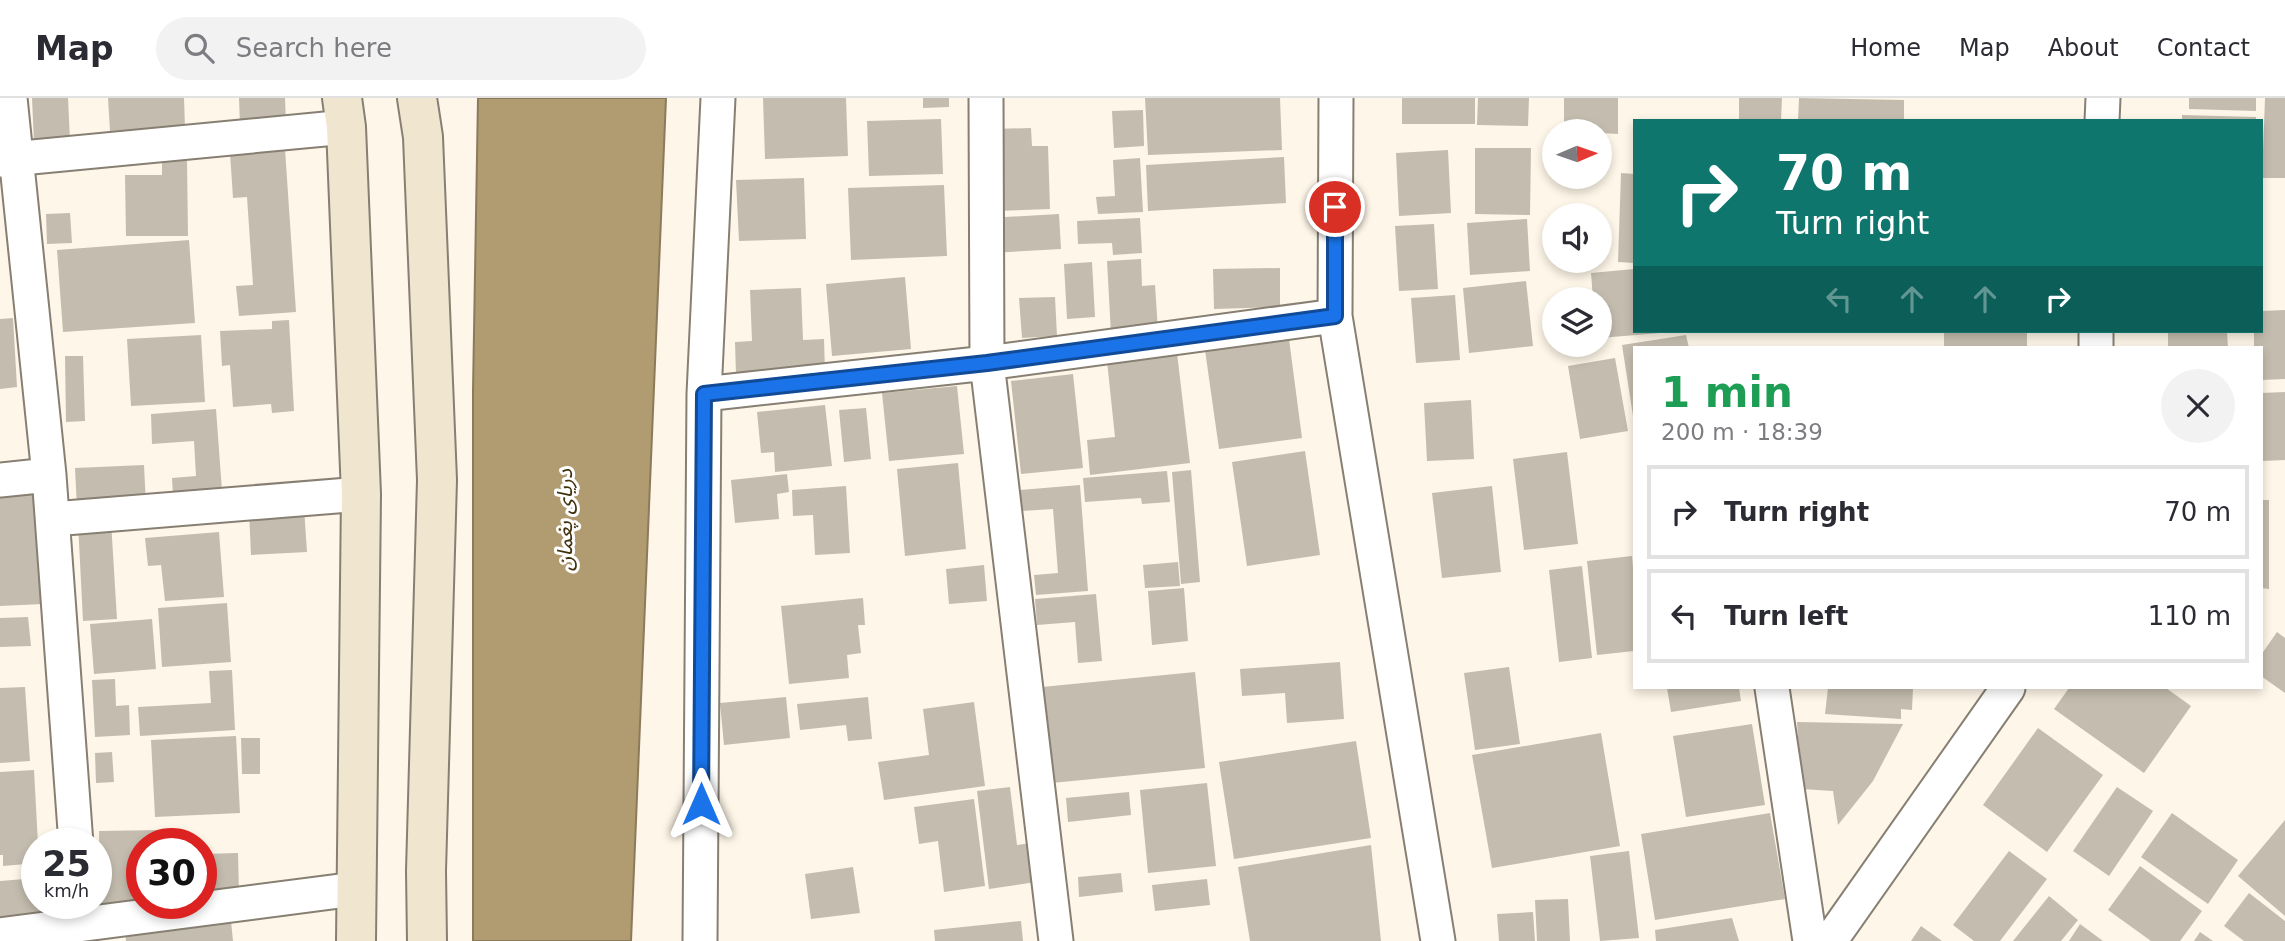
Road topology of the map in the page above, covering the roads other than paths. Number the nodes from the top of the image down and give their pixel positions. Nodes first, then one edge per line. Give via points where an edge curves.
1 (10, 98) edge
2 (417, 98) edge
3 (718, 98) edge
4 (986, 98) edge
5 (1336, 98) edge
6 (2103, 98) edge
7 (344, 113) edge
8 (2102, 119) edge
9 (8, 160) edge
10 (1335, 316) junction
11 (987, 363) junction
12 (704, 394) junction
13 (49, 475) junction
14 (0, 480) edge
15 (361, 494) junction
16 (53, 519) junction
17 (1772, 689) edge
18 (2007, 689) edge
19 (75, 828) edge
20 (355, 889) junction
21 (112, 911) edge
22 (62, 919) edge
23 (0, 935) edge
24 (356, 941) edge
25 (427, 941) edge
26 (700, 941) edge
27 (1056, 941) edge
28 (1438, 941) edge
29 (1810, 941) edge
30 (1830, 941) edge

1 - 9 street
2 - 25 main road via 423,137 437,480
3 - 12 street
4 - 11 street
5 - 10 street
6 - 8 street
7 - 9 street
7 - 15 main road
9 - 13 street
10 - 11 street
10 - 28 street
11 - 12 street
11 - 27 street
12 - 26 street
13 - 14 street
13 - 16 street
15 - 16 street
15 - 20 main road
16 - 19 street
17 - 29 street
18 - 30 street
20 - 21 street
20 - 24 main road
22 - 23 street

